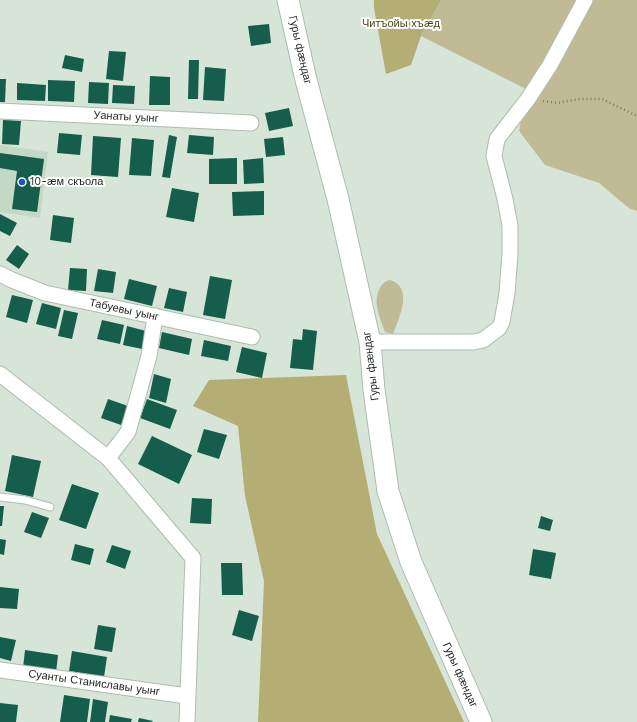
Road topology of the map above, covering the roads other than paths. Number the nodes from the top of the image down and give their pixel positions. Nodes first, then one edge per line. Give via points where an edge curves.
1 (288, 0) edge
2 (585, 0) edge
3 (0, 111) edge
4 (251, 122) dead end
5 (0, 274) edge
6 (155, 316) junction
7 (252, 337) dead end
8 (370, 342) junction
9 (0, 374) edge
10 (108, 458) junction
11 (0, 497) edge
12 (50, 507) dead end
13 (0, 670) edge
14 (187, 696) junction
15 (187, 722) edge
16 (481, 722) edge

1 - 8 main road, Гуры фӕндаг via 306,80 338,199
2 - 8 street via 550,65 497,139 494,156 510,226 507,293 499,328 482,340 474,342
3 - 4 street, Уанаты уынг
5 - 6 street, Табуевы уынг via 45,293
6 - 7 street, Табуевы уынг
6 - 10 street via 149,356 128,432
8 - 16 main road, Гуры фӕндаг via 388,491 411,562
9 - 10 street
10 - 14 street via 193,558
11 - 12 lane
13 - 14 street, Суанты Станиславы уынг
14 - 15 street

